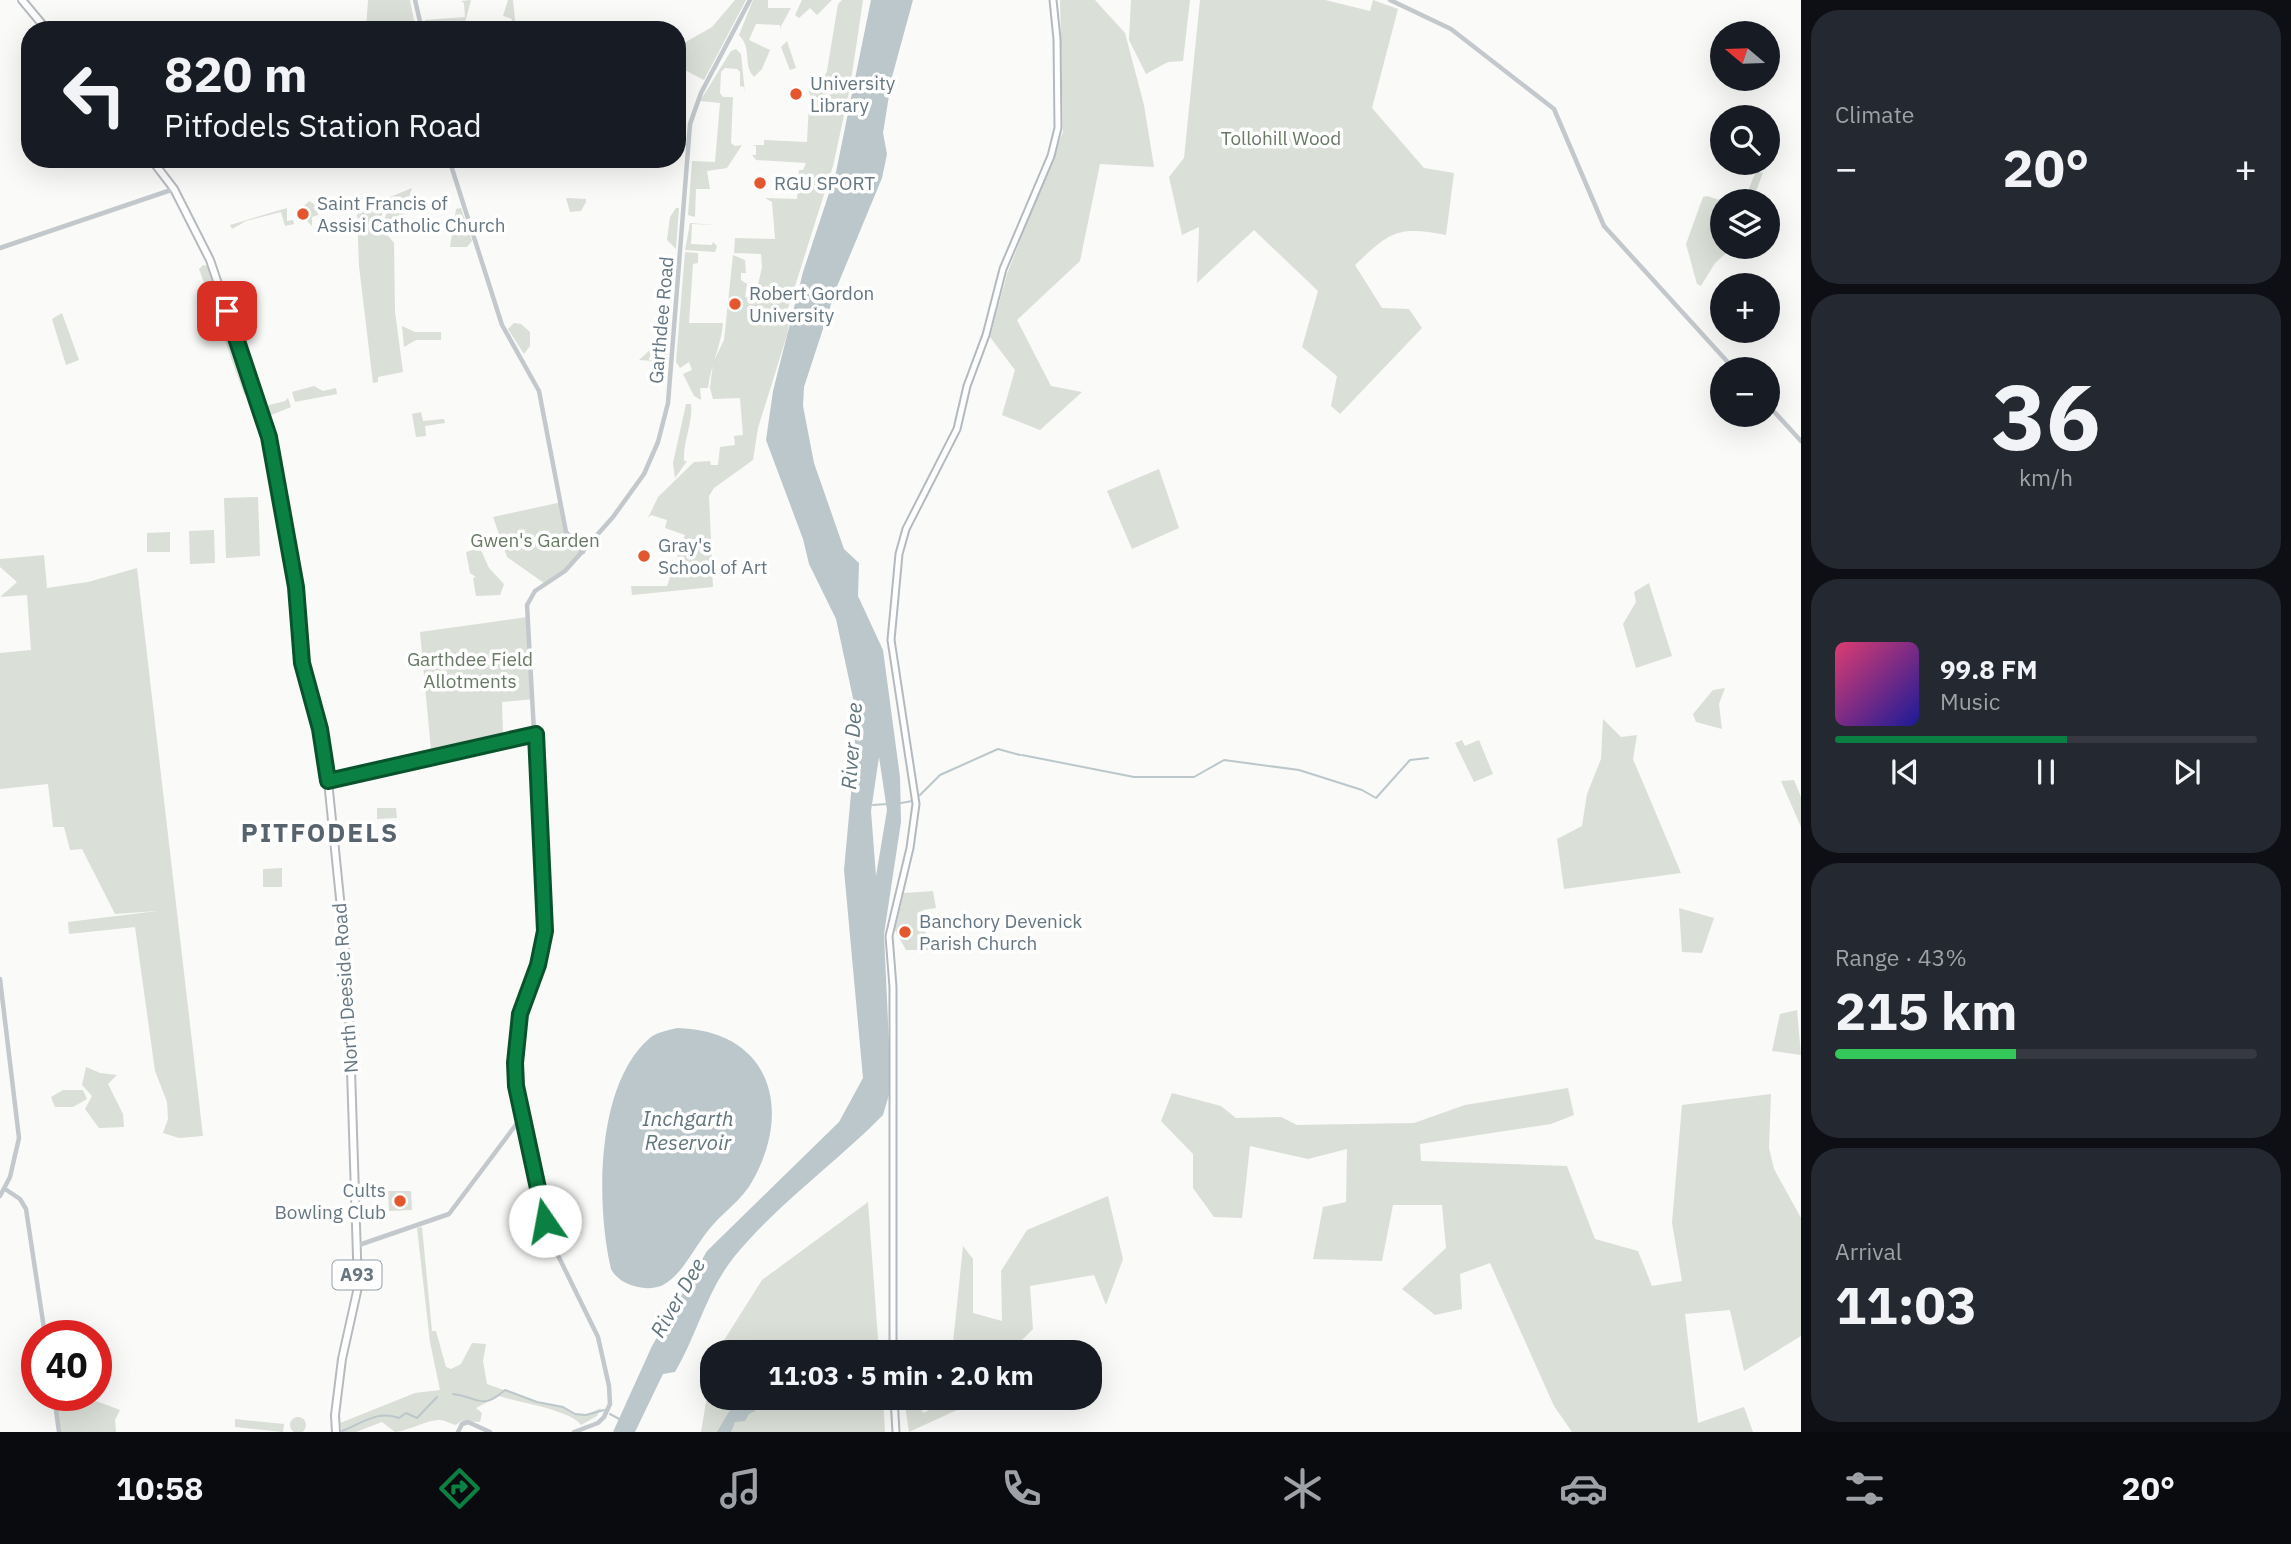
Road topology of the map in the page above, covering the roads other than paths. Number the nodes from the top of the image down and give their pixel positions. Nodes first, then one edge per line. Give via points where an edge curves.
1 (22, 0) edge
2 (415, 0) edge
3 (750, 0) edge
4 (1052, 0) edge
5 (1390, 0) edge
6 (40, 21) edge
7 (420, 21) edge
8 (158, 168) edge
9 (452, 168) edge
10 (174, 189) junction
11 (0, 248) edge
12 (1723, 357) edge
13 (1780, 418) edge
14 (1801, 441) edge
15 (583, 552) junction
16 (536, 734) junction
17 (328, 781) junction
18 (0, 979) edge
19 (522, 1117) junction
20 (5, 1189) junction
21 (0, 1196) edge
22 (355, 1246) junction
23 (43, 1320) edge
24 (893, 1340) edge
25 (895, 1410) edge
26 (56, 1411) edge
27 (59, 1432) edge
28 (337, 1432) edge
29 (458, 1432) edge
30 (490, 1432) edge
31 (574, 1432) edge
32 (896, 1432) edge

1 - 6 main road
2 - 7 street
3 - 15 street, Garthdee Road via 701,93 690,124 670,380 661,433 641,480
4 - 24 main road via 1058,39 1058,128 1051,156 1003,270 957,429 906,529 899,554 891,640 916,804 888,936 893,987
5 - 12 street via 1451,29 1547,101 1560,117 1604,226
8 - 10 main road, A93
9 - 15 street via 502,325 539,391 566,532
10 - 11 street
10 - 17 main road, North Deeside Road / A93 via 210,260 267,429 296,587 302,663
13 - 14 street
15 - 16 street, Garthdee Road via 535,591 527,605
16 - 17 street
16 - 19 street via 545,931 517,1030 516,1086
17 - 22 main road, North Deeside Road / A93 via 348,977
18 - 20 street via 19,1138
19 - 22 street via 452,1212
19 - 31 street via 548,1235 598,1337 610,1404 598,1423
20 - 21 street
20 - 23 street via 26,1209
22 - 28 main road, North Deeside Road / A93 via 356,1300 342,1359
25 - 32 main road
26 - 27 street
29 - 30 street via 468,1422

